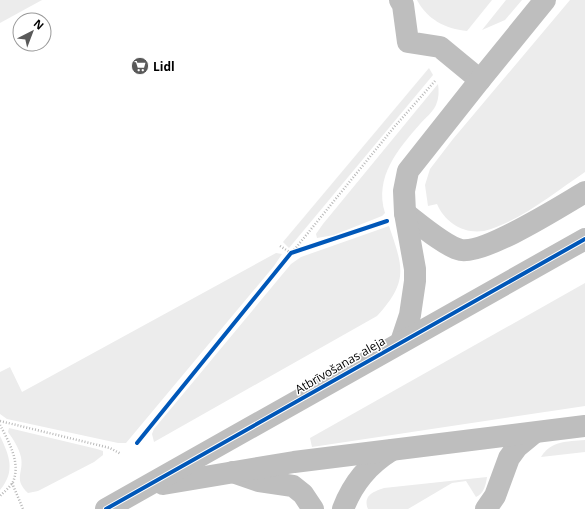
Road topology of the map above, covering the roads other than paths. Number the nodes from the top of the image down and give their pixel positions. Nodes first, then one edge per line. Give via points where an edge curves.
1 (400, 0) edge
2 (545, 0) edge
3 (480, 80) junction
4 (585, 192) edge
5 (396, 217) junction
6 (585, 239) edge
7 (401, 342) junction
8 (585, 426) edge
9 (534, 433) junction
10 (392, 450) junction
11 (233, 472) junction
12 (148, 486) junction
13 (106, 509) edge
14 (313, 509) edge
15 (343, 509) edge
16 (486, 509) edge

1 - 3 main road via 408,42 440,47
2 - 3 main road
3 - 5 main road via 408,171
4 - 5 main road via 500,239 481,247 461,250
5 - 7 main road via 415,269 410,315
6 - 7 main road, Atbrīvošanas aleja
7 - 12 main road, Atbrīvošanas aleja
8 - 9 main road
9 - 10 main road
9 - 16 main road via 517,447 509,458 495,496
10 - 11 main road
10 - 15 main road via 359,477
11 - 12 main road
11 - 14 main road via 259,481 293,486 303,494
12 - 13 main road, Atbrīvošanas aleja

